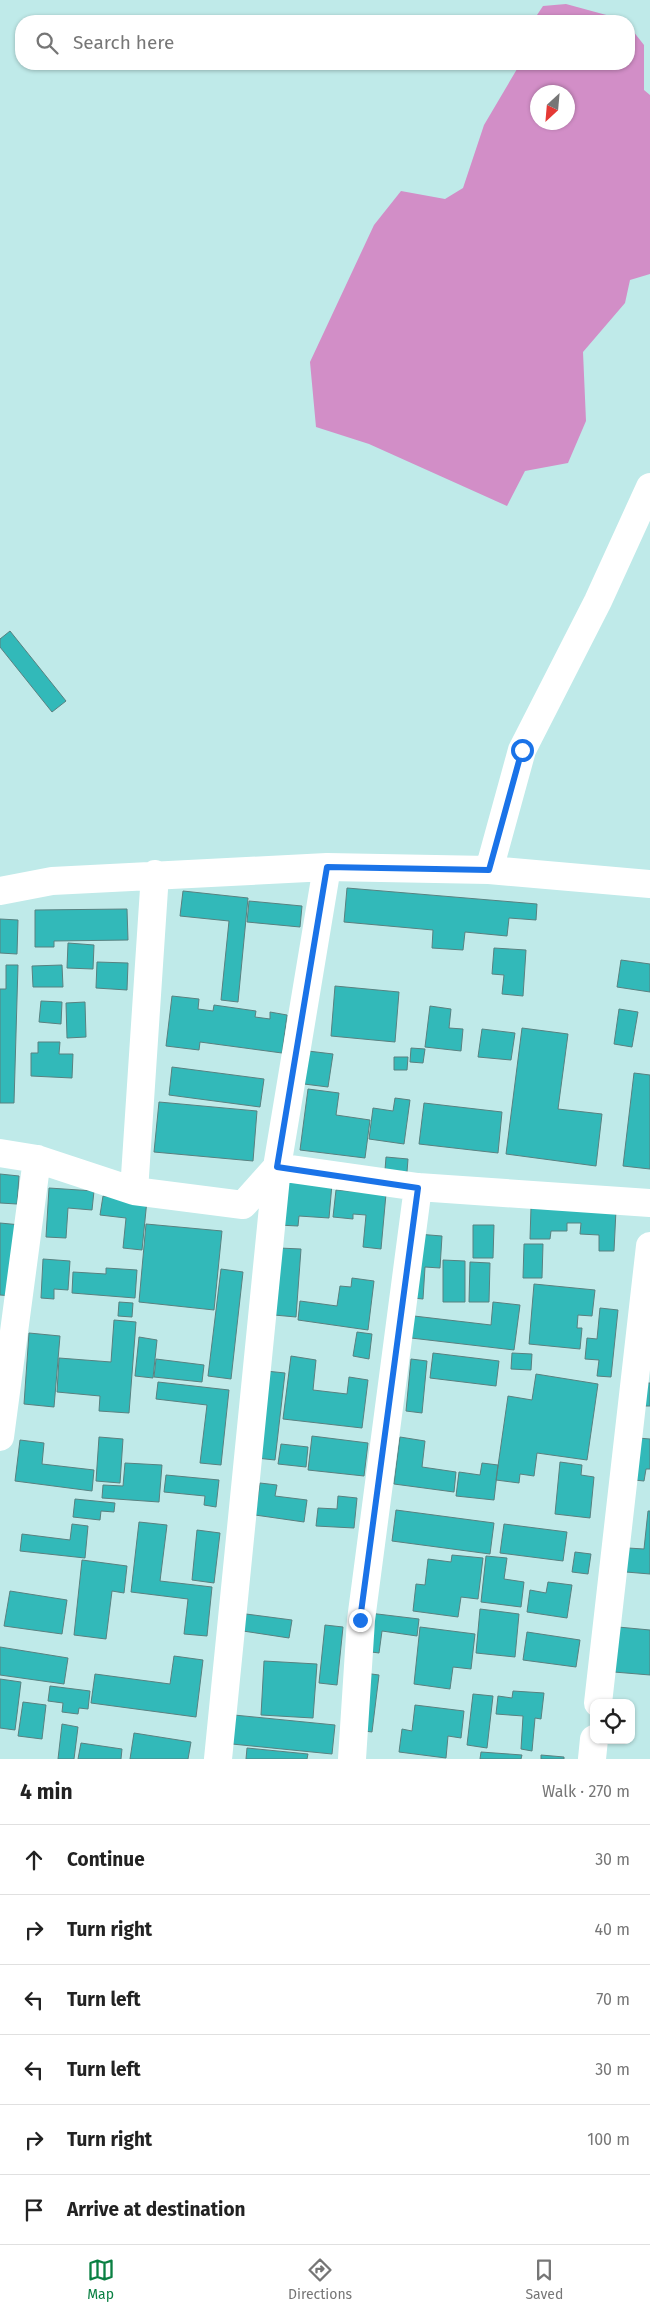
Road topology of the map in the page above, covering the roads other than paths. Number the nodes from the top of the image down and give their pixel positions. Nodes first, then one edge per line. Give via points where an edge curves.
1 (650, 487) edge
2 (327, 867) junction
3 (489, 870) junction
4 (155, 874) junction
5 (650, 884) edge
6 (0, 890) edge
7 (0, 1153) edge
8 (37, 1159) junction
9 (277, 1167) junction
10 (418, 1188) junction
11 (134, 1191) junction
12 (650, 1203) edge
13 (650, 1246) edge
14 (0, 1437) edge
15 (598, 1699) edge
16 (594, 1744) edge
17 (218, 1759) edge
18 (352, 1759) edge
19 (592, 1759) edge

1 - 3 street via 598,601 522,750
2 - 3 street
2 - 4 street
2 - 9 street
3 - 5 street
4 - 6 street via 52,881
4 - 11 street
7 - 8 street
8 - 11 street
8 - 14 street
9 - 10 street
9 - 11 street via 243,1205
9 - 17 street
10 - 12 street
10 - 18 street via 360,1620
13 - 15 street
16 - 19 street

